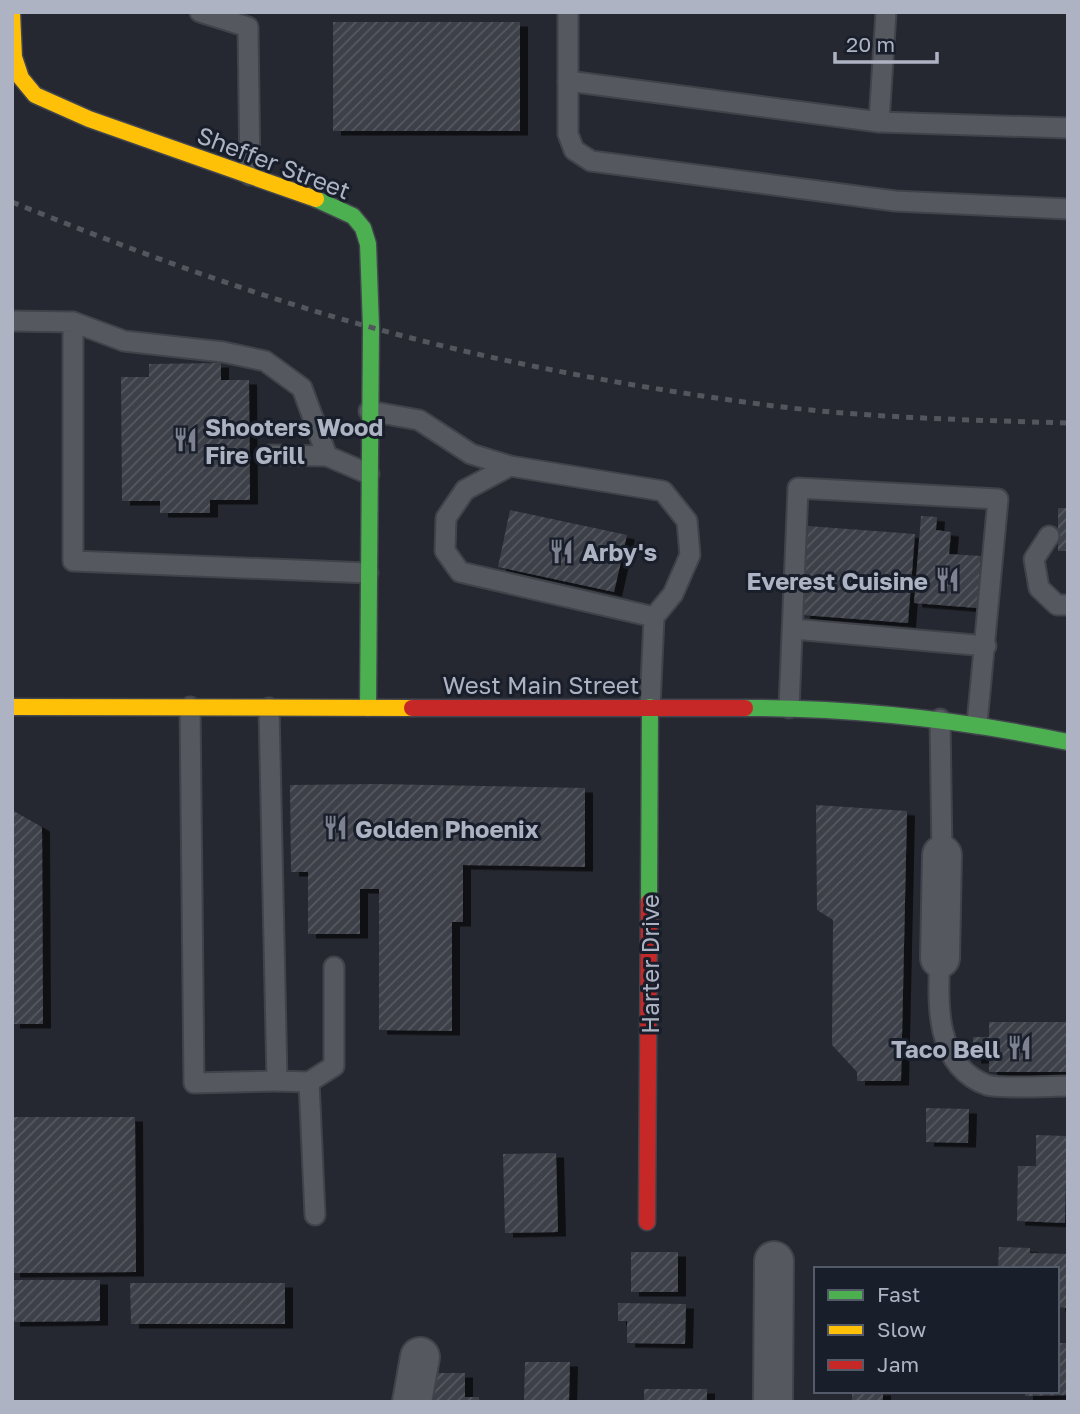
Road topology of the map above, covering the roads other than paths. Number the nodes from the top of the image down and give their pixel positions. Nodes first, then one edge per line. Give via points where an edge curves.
1 (12, 12) edge
2 (200, 12) edge
3 (568, 12) edge
4 (886, 12) edge
5 (568, 80) junction
6 (879, 122) junction
7 (1068, 128) edge
8 (250, 175) junction
9 (1068, 209) edge
10 (12, 321) edge
11 (73, 322) junction
12 (369, 411) junction
13 (270, 455) dead end
14 (327, 456) junction
15 (510, 466) junction
16 (369, 474) junction
17 (1049, 536) dead end
18 (368, 573) junction
19 (1068, 605) edge
20 (654, 617) junction
21 (793, 629) junction
22 (986, 646) junction
23 (12, 707) edge
24 (190, 707) junction
25 (650, 707) junction
26 (269, 708) junction
27 (368, 708) junction
28 (789, 708) junction
29 (940, 719) junction
30 (977, 724) junction
31 (1068, 742) edge
32 (942, 855) joint
33 (940, 958) joint
34 (334, 967) dead end
35 (277, 1081) junction
36 (309, 1082) junction
37 (1068, 1086) edge
38 (315, 1215) dead end
39 (647, 1222) dead end
40 (774, 1261) dead end
41 (420, 1357) dead end
42 (412, 1402) edge
43 (773, 1402) edge

1 - 8 street, Sheffer Street via 14,57 21,78 35,94 89,119
2 - 8 lane via 248,27
3 - 5 lane
4 - 6 lane
5 - 6 lane
5 - 9 lane via 568,134 574,149 592,161 895,201
6 - 7 lane
8 - 12 street, Sheffer Street via 332,206 353,216 363,228 370,267
10 - 11 lane
11 - 14 lane via 124,341 265,361 302,388
11 - 18 lane via 73,561
12 - 15 lane via 419,420 471,454
12 - 16 street, Sheffer Street
13 - 14 lane
14 - 16 lane
15 - 20 lane via 663,491 687,521 690,555 673,594
15 - 20 lane via 465,490 446,518 445,551 460,572
16 - 18 street, Sheffer Street
17 - 19 lane via 1034,559 1039,588 1057,605
18 - 27 street, Sheffer Street
20 - 25 lane
21 - 22 lane
21 - 22 lane via 797,488 998,499
21 - 28 lane
22 - 30 lane
23 - 24 street, West Main Street
24 - 26 street, West Main Street
24 - 35 lane via 194,1083
25 - 27 street, West Main Street
25 - 28 street, West Main Street
25 - 39 street, Harter Drive
26 - 27 street, West Main Street
26 - 35 lane
28 - 29 street, West Main Street
29 - 30 street, West Main Street
29 - 32 lane
30 - 31 street, West Main Street
32 - 33 street
33 - 37 lane via 941,1026 956,1066 988,1085
34 - 36 lane via 334,1066
35 - 36 lane
36 - 38 lane
40 - 43 street
41 - 42 street

